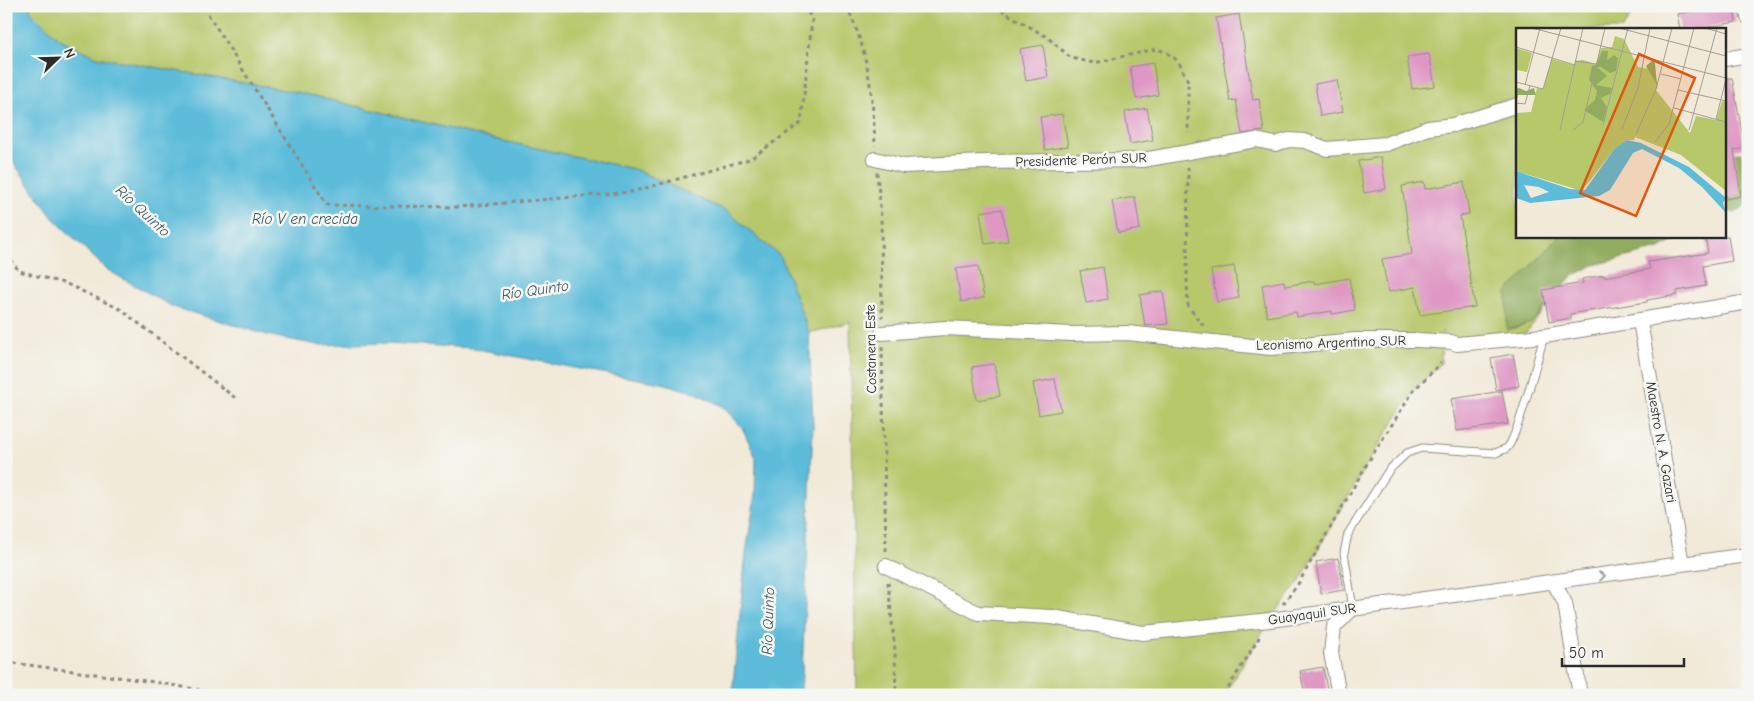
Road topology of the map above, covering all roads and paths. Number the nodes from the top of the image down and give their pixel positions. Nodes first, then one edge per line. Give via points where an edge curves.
1 (805, 6) edge
2 (846, 6) edge
3 (994, 6) edge
4 (1746, 6) edge
5 (208, 14) dead end
6 (1748, 17) edge
7 (1748, 55) edge
8 (1726, 58) edge
9 (1516, 106) edge
10 (1188, 133) dead end
11 (875, 160) junction
12 (1188, 162) dead end
13 (6, 253) edge
14 (1748, 302) edge
15 (1640, 320) junction
16 (1208, 327) dead end
17 (882, 333) junction
18 (1544, 336) junction
19 (1441, 363) dead end
20 (238, 400) dead end
21 (1748, 555) edge
22 (1682, 564) junction
23 (886, 566) junction
24 (1554, 583) junction
25 (1352, 608) junction
26 (1270, 620) junction
27 (6, 662) edge
28 (229, 695) edge
29 (896, 695) edge
30 (1224, 695) edge
31 (1339, 695) edge
32 (1580, 695) edge

1 - 5 path via 812,20 801,123 750,159 631,192 457,207 327,205
2 - 11 path, Costanera Este via 867,63 873,102
3 - 10 path via 1047,37 1071,58 1094,63 1156,49 1166,52 1178,61 1188,81
4 - 6 street
7 - 8 street
9 - 11 street, Presidente Perón SUR via 1376,145 1327,149 1305,140 1276,144 1256,140 1143,160 904,166
11 - 17 path, Costanera Este via 881,217
12 - 16 path via 1188,305 1200,323
13 - 20 path via 20,271 67,284 120,309
14 - 15 street, Leonismo Argentino SUR
15 - 18 street, Leonismo Argentino SUR
15 - 22 street, Maestro N. A. Gazari
17 - 18 street, Leonismo Argentino SUR via 945,328 1071,334 1126,333 1271,348 1355,340 1457,344
17 - 23 path, Costanera Este
18 - 25 lane via 1507,448 1496,453 1422,448 1407,454 1389,470 1348,534 1344,553
19 - 26 path via 1414,390 1368,462 1298,584
21 - 22 street, Guayaquil SUR
24 -> 22 street, Guayaquil SUR
23 - 26 street, Guayaquil SUR via 978,612 1052,617 1143,633
23 - 29 path, Costanera Este
24 - 25 street, Guayaquil SUR
24 - 32 street via 1565,603
25 - 26 street, Guayaquil SUR
25 - 31 street via 1334,627 1331,653
26 - 30 path
27 - 28 path

